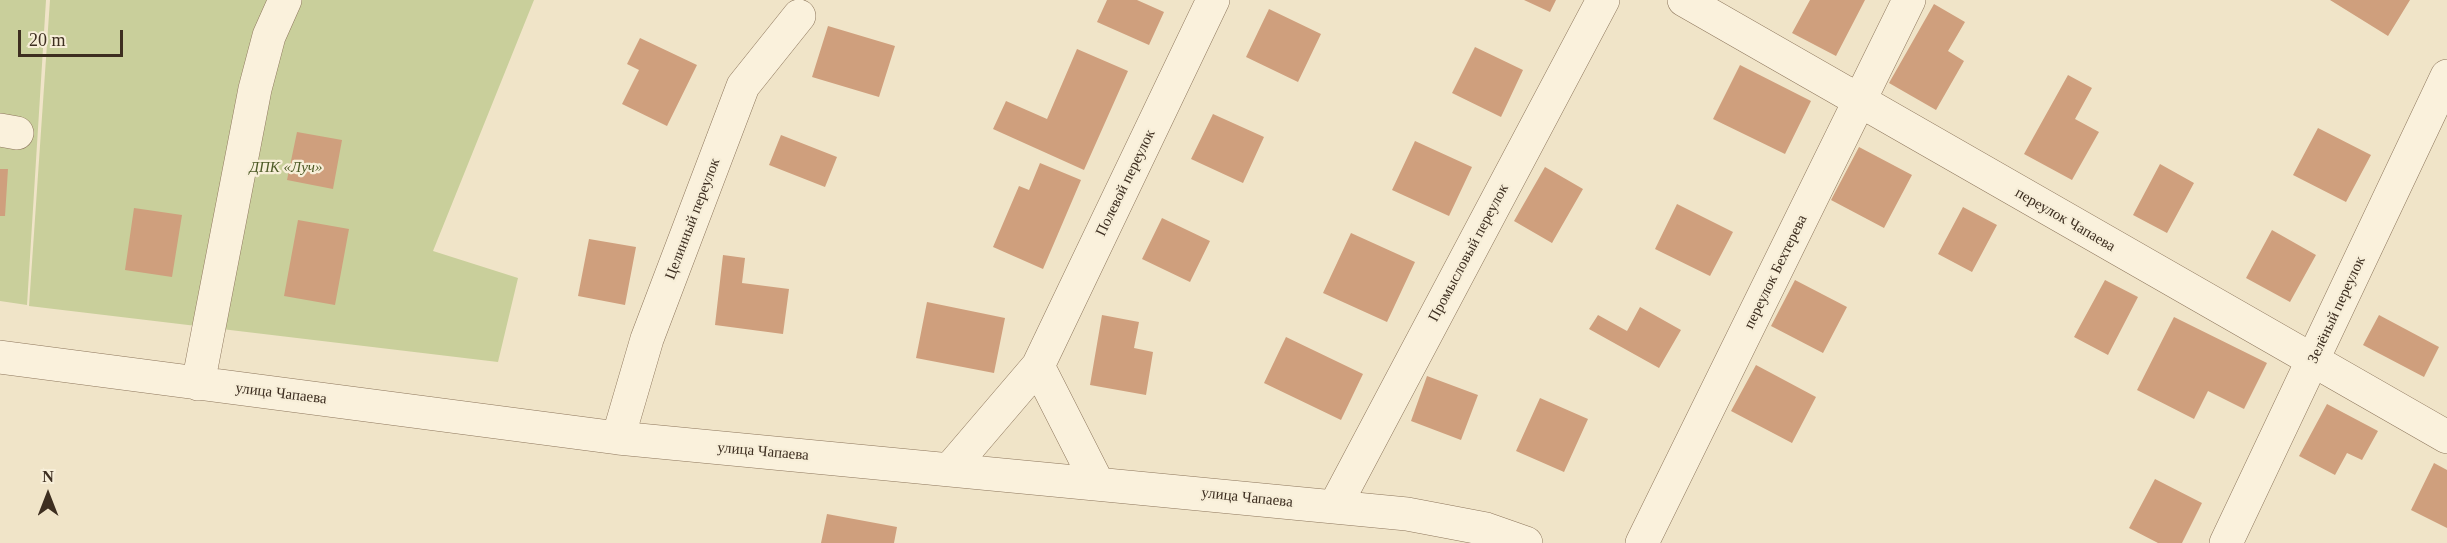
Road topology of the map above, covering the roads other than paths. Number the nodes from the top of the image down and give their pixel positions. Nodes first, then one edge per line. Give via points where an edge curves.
1 (285, 0) edge
2 (1213, 0) edge
3 (1604, 0) edge
4 (1684, 0) edge
5 (1909, 0) edge
6 (799, 16) dead end
7 (2447, 76) edge
8 (1860, 102) junction
9 (0, 357) edge
10 (2313, 362) junction
11 (1038, 366) junction
12 (198, 384) junction
13 (2447, 437) edge
14 (618, 438) junction
15 (950, 469) junction
16 (1098, 484) junction
17 (1335, 506) junction
18 (1526, 543) edge
19 (1642, 543) edge
20 (2226, 543) edge

1 - 12 street via 269,36 255,89
2 - 11 street, Полевой переулок
3 - 17 street, Промысловый переулок
4 - 8 street, переулок Чапаева
5 - 8 street, переулок Бехтерева
6 - 14 street, Целинный переулок via 743,86 647,339
7 - 10 street, Зелёный переулок
8 - 10 street, переулок Чапаева
8 - 19 street, переулок Бехтерева
9 - 12 street, улица Чапаева
10 - 13 street, переулок Чапаева
10 - 20 street, Зелёный переулок
11 - 15 street, Полевой переулок
11 - 16 street
12 - 14 street, улица Чапаева
14 - 15 street, улица Чапаева
15 - 16 street, улица Чапаева
16 - 17 street, улица Чапаева
17 - 18 street, улица Чапаева via 1486,529

